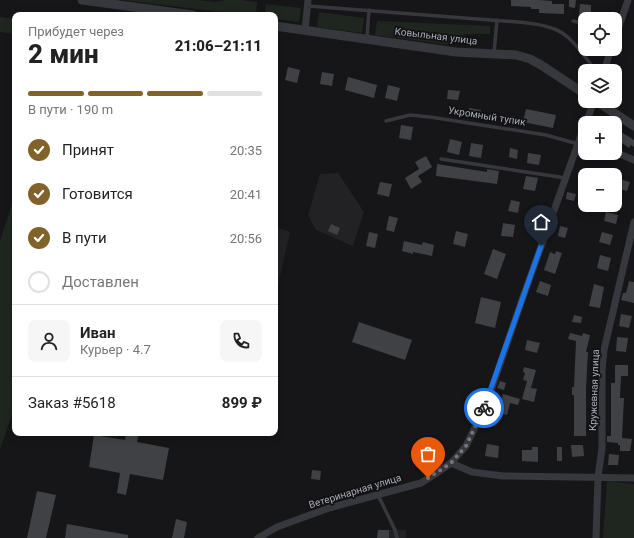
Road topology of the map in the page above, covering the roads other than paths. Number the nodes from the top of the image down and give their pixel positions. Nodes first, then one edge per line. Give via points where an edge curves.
1 (82, 0) edge
2 (628, 0) edge
3 (308, 3) edge
4 (369, 10) junction
5 (171, 12) edge
6 (622, 18) edge
7 (497, 20) junction
8 (573, 21) dead end
9 (578, 22) edge
10 (278, 26) edge
11 (305, 30) junction
12 (367, 38) junction
13 (494, 53) junction
14 (591, 64) edge
15 (578, 90) edge
16 (606, 108) edge
17 (386, 121) dead end
18 (634, 126) edge
19 (578, 143) edge
20 (578, 152) edge
21 (622, 155) edge
22 (442, 159) dead end
23 (634, 160) edge
24 (566, 178) junction
25 (634, 222) edge
26 (451, 463) junction
27 (598, 477) junction
28 (634, 478) edge
29 (378, 494) junction
30 (258, 538) edge
31 (397, 538) edge
32 (596, 538) edge

1 - 5 street
2 - 6 street
3 - 4 lane
3 - 11 street
4 - 7 lane
4 - 12 lane
7 - 13 lane
7 - 14 lane via 532,23 558,29 573,41
8 - 9 lane
10 - 11 street, Ковыльная улица
11 - 12 street, Ковыльная улица
12 - 13 street, Ковыльная улица via 456,52
13 - 15 street, Ковыльная улица via 530,59
16 - 18 street
17 - 19 lane, Укромный тупик via 410,115 430,117 546,135
20 - 24 street, Ветеринарная улица
21 - 23 street
22 - 24 lane
24 - 26 street, Ветеринарная улица via 487,402 466,446
25 - 27 street, Кружевная улица via 604,350 602,448
26 - 27 street via 472,472 503,476
26 - 29 street, Ветеринарная улица via 421,483
27 - 28 street
27 - 32 street, Кружевная улица
29 - 30 street, Ветеринарная улица via 277,527
29 - 31 lane

